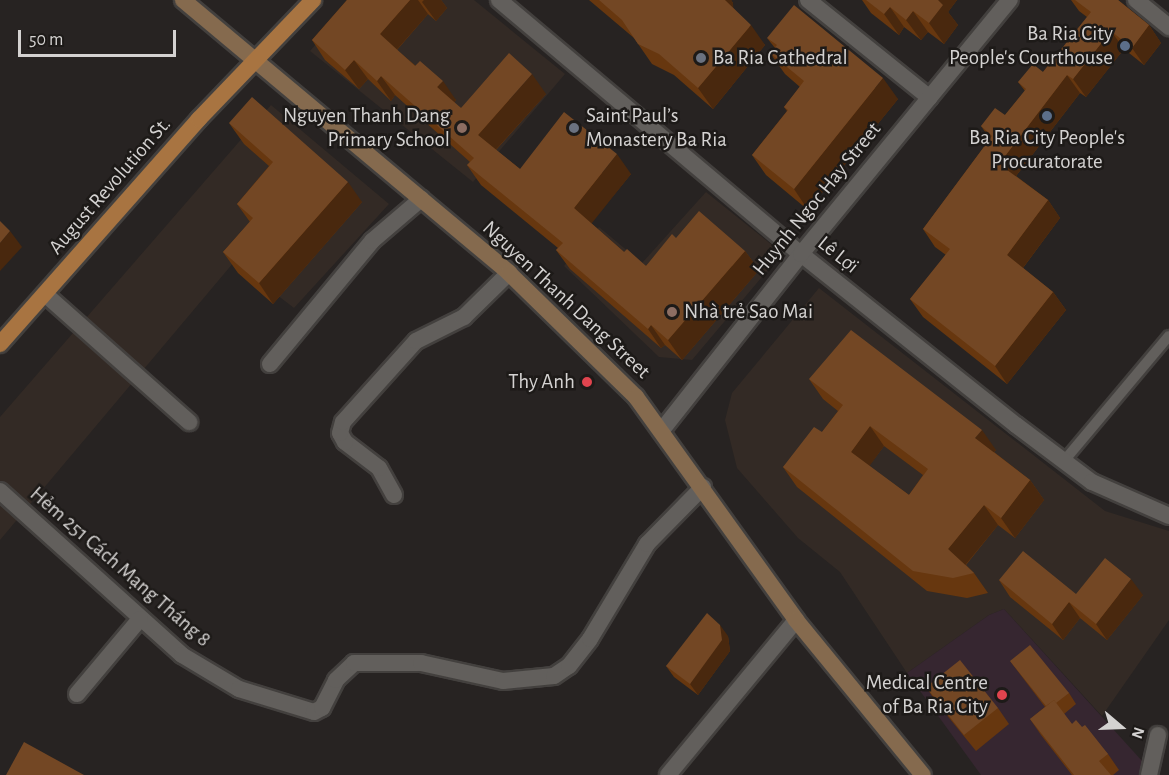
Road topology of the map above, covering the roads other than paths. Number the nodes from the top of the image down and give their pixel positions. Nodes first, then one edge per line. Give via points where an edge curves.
1 (183, 0) edge
2 (313, 0) edge
3 (499, 0) edge
4 (808, 0) edge
5 (1010, 0) edge
6 (1136, 0) edge
7 (1169, 27) edge
8 (255, 60) junction
9 (930, 98) junction
10 (421, 199) junction
11 (801, 254) junction
12 (509, 273) junction
13 (45, 294) junction
14 (1169, 336) edge
15 (0, 345) edge
16 (270, 364) dead end
17 (189, 422) dead end
18 (662, 430) junction
19 (1064, 461) junction
20 (703, 487) junction
21 (0, 491) edge
22 (394, 495) dead end
23 (1169, 516) edge
24 (140, 619) junction
25 (796, 620) junction
26 (76, 694) dead end
27 (1158, 735) dead end
28 (668, 775) edge
29 (923, 775) edge
30 (1149, 775) edge

1 - 8 main road, Nguyen Thanh Dang Street
2 - 8 main road, August Revolution St.
3 - 11 street, Lê Lợi
4 - 9 street
5 - 9 street, Huynh Ngoc Hay Street
6 - 7 street
8 - 10 main road, Nguyen Thanh Dang Street
8 - 13 main road, August Revolution St.
9 - 11 street, Huynh Ngoc Hay Street
10 - 12 main road, Nguyen Thanh Dang Street
10 - 16 street via 372,241 291,333
11 - 18 street, Huynh Ngoc Hay Street
11 - 19 street, Lê Lợi
12 - 18 main road, Nguyen Thanh Dang Street via 579,338
12 - 22 street via 464,318 416,341 343,422 340,433 345,442 379,468
13 - 15 main road, August Revolution St.
13 - 17 street
14 - 19 lane
18 - 20 main road, Nguyen Thanh Dang Street
19 - 23 street, Lê Lợi via 1092,483
20 - 24 street, Hẻm 251 Cách Mạng Tháng 8 via 647,544 590,639 569,666 554,676 503,681 422,663 354,663 336,680 322,708 314,712 262,699 211,675
20 - 25 main road, Nguyen Thanh Dang Street
21 - 24 street, Hẻm 251 Cách Mạng Tháng 8
24 - 26 street
25 - 28 street
25 - 29 main road, Nguyen Thanh Dang Street
27 - 30 street

